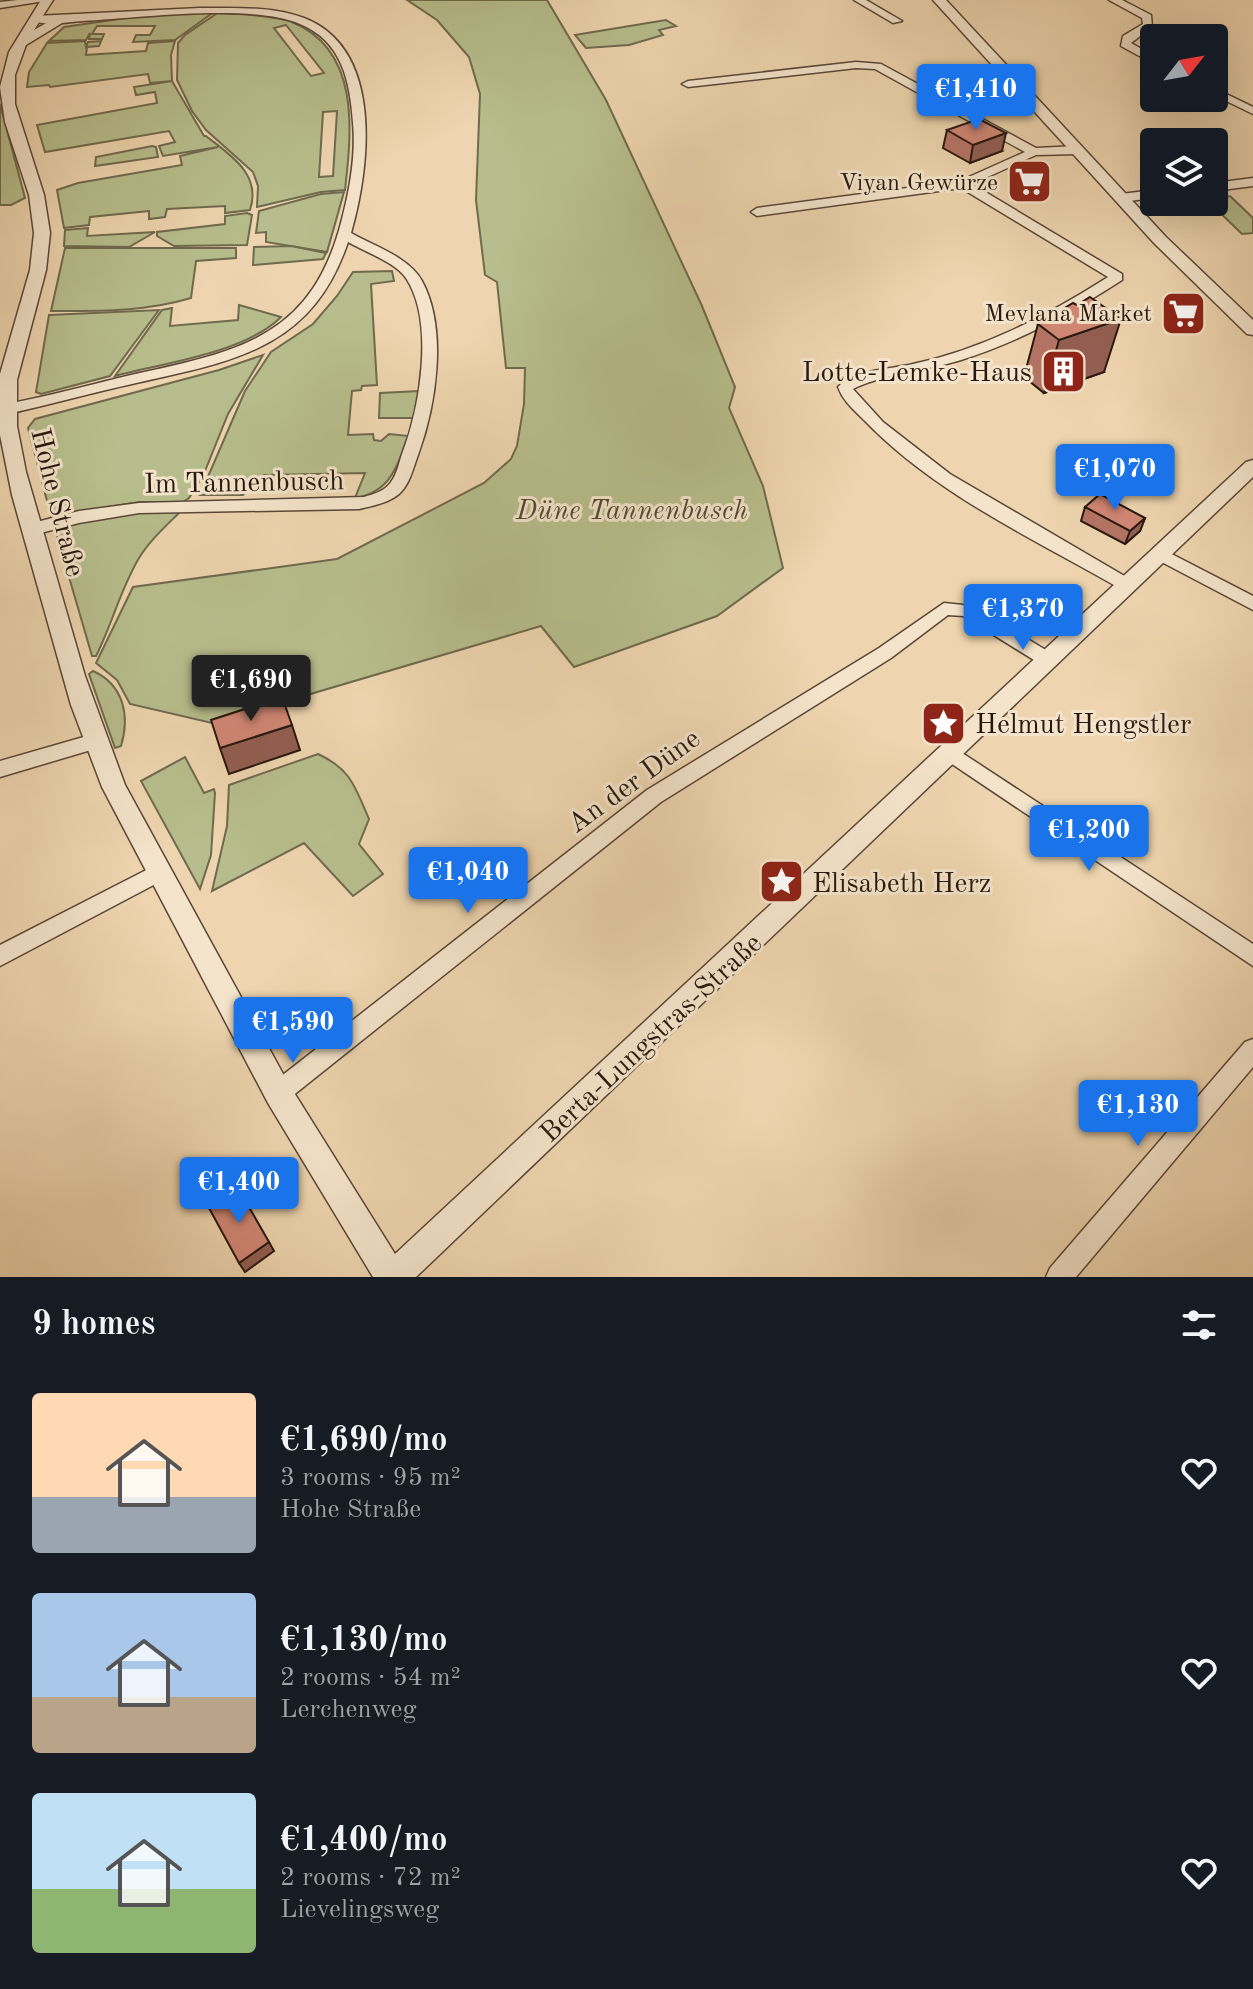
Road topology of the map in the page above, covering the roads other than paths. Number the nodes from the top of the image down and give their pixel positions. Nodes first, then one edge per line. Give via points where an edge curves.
1 (47, 0) edge
2 (859, 0) edge
3 (939, 0) edge
4 (1114, 0) edge
5 (224, 3) edge
6 (0, 5) edge
7 (35, 19) junction
8 (61, 20) junction
9 (897, 21) dead end
10 (1148, 24) edge
11 (1140, 30) edge
12 (20, 43) junction
13 (1140, 53) edge
14 (688, 84) dead end
15 (1228, 98) edge
16 (1253, 111) edge
17 (1078, 150) junction
18 (1034, 152) junction
19 (1253, 182) edge
20 (963, 184) junction
21 (1228, 185) edge
22 (1140, 196) edge
23 (1121, 198) junction
24 (757, 212) dead end
25 (345, 235) junction
26 (1253, 330) edge
27 (7, 409) junction
28 (1253, 466) edge
29 (33, 529) junction
30 (1160, 554) junction
31 (1127, 585) junction
32 (1253, 604) edge
33 (1048, 660) junction
34 (94, 742) junction
35 (950, 753) junction
36 (0, 769) edge
37 (158, 873) junction
38 (0, 956) edge
39 (1253, 956) edge
40 (1253, 1050) edge
41 (278, 1093) junction
42 (392, 1277) edge
43 (1059, 1277) edge

1 - 6 street, Hohe Straße
1 - 7 street, Hohe Straße
2 - 9 street
3 - 17 street
4 - 10 street via 1147,17
5 - 8 street
5 - 25 street via 298,19 320,30 344,53 355,89 360,148
7 - 8 street
7 - 12 street, Hohe Straße
8 - 12 street
11 - 13 street via 1125,44
12 - 27 street, Hohe Straße via 7,87 40,207 42,246 8,379
14 - 18 street via 877,66
15 - 16 street
17 - 18 street
17 - 23 street
18 - 20 street
19 - 21 street
20 - 24 street
20 - 31 street via 1117,277 1023,334 925,366 856,381 845,387 848,395 887,436 944,478
22 - 23 street
23 - 26 street
25 - 27 street via 321,290 293,320 260,341 168,371
25 - 29 street, Im Tannenbusch via 406,269 422,299 429,381 413,446 392,490 359,504 139,508
27 - 29 street, Hohe Straße
28 - 30 street, Berta-Lungstras-Straße
29 - 34 street, Hohe Straße
30 - 31 street, Berta-Lungstras-Straße
30 - 32 street
31 - 33 street, Berta-Lungstras-Straße
33 - 35 street, Berta-Lungstras-Straße
33 - 41 street, An der Düne via 967,610 944,609 864,666 654,796
34 - 36 street
34 - 37 street, Hohe Straße
35 - 39 street
35 - 42 street, Berta-Lungstras-Straße
37 - 38 street
37 - 41 street, Hohe Straße
40 - 43 street
41 - 42 street, Hohe Straße

